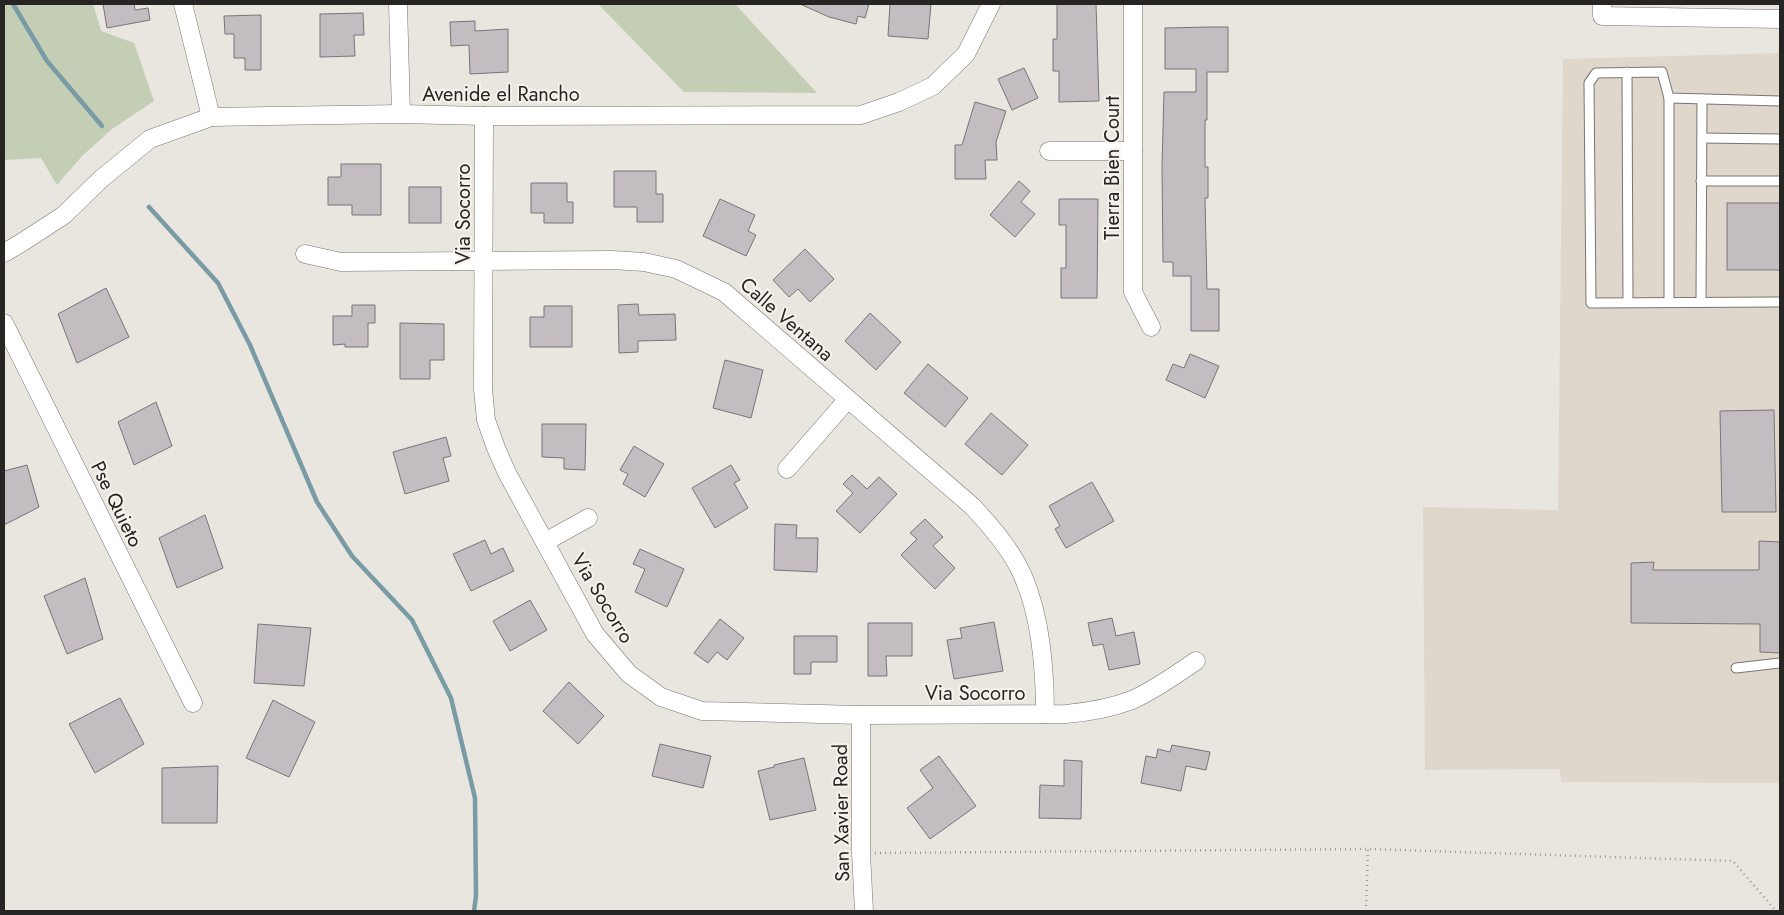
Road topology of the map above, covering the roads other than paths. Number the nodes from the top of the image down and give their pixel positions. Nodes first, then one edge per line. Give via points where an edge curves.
1 (183, 4) edge
2 (398, 4) edge
3 (991, 4) edge
4 (1133, 4) edge
5 (1602, 10) edge
6 (1780, 19) edge
7 (1627, 72) junction
8 (1668, 98) junction
9 (1702, 99) junction
10 (1780, 101) edge
11 (401, 114) junction
12 (484, 116) junction
13 (211, 117) junction
14 (1702, 138) junction
15 (1780, 139) edge
16 (1049, 151) dead end
17 (1133, 151) junction
18 (1780, 181) edge
19 (1701, 182) junction
20 (4, 253) edge
21 (305, 254) dead end
22 (484, 261) junction
23 (1628, 302) junction
24 (1669, 302) junction
25 (1701, 302) junction
26 (1780, 302) edge
27 (4, 323) edge
28 (1151, 328) dead end
29 (848, 399) junction
30 (787, 469) dead end
31 (588, 518) dead end
32 (545, 542) junction
33 (1196, 661) dead end
34 (1780, 663) edge
35 (1736, 668) dead end
36 (193, 703) dead end
37 (1044, 714) junction
38 (861, 715) junction
39 (864, 911) edge

1 - 13 street
2 - 11 street
3 - 12 street, Avenide el Rancho via 966,54 932,86 861,115
4 - 17 street, Tierra Bien Court
5 - 6 street
7 - 8 lane via 1662,72
7 - 23 lane
7 - 23 lane via 1596,73 1588,83 1591,303
8 - 9 lane
8 - 24 lane
9 - 10 lane
9 - 14 lane
11 - 12 street, Avenide el Rancho
11 - 13 street, Avenide el Rancho
12 - 22 street, Via Socorro
13 - 20 street, Avenide el Rancho via 150,139 100,179 64,215
14 - 15 lane
14 - 19 lane
16 - 17 street
17 - 28 street, Tierra Bien Court via 1133,292
18 - 19 lane
19 - 25 lane
21 - 22 street, Calle Ventana via 341,262
22 - 29 street, Calle Ventana via 612,260 676,269 724,292
22 - 32 street, Via Socorro via 483,389 486,420 507,473
23 - 24 lane
24 - 25 lane
25 - 26 lane
27 - 36 street, Pse Quieto
29 - 30 street
29 - 37 street, Calle Ventana via 972,506 996,531 1018,565 1040,638
31 - 32 street
32 - 38 street, Via Socorro via 595,634 628,674 661,697 702,711
33 - 37 street, Via Socorro via 1131,700 1090,712
34 - 35 lane
37 - 38 street, Via Socorro
38 - 39 street, San Xavier Road

